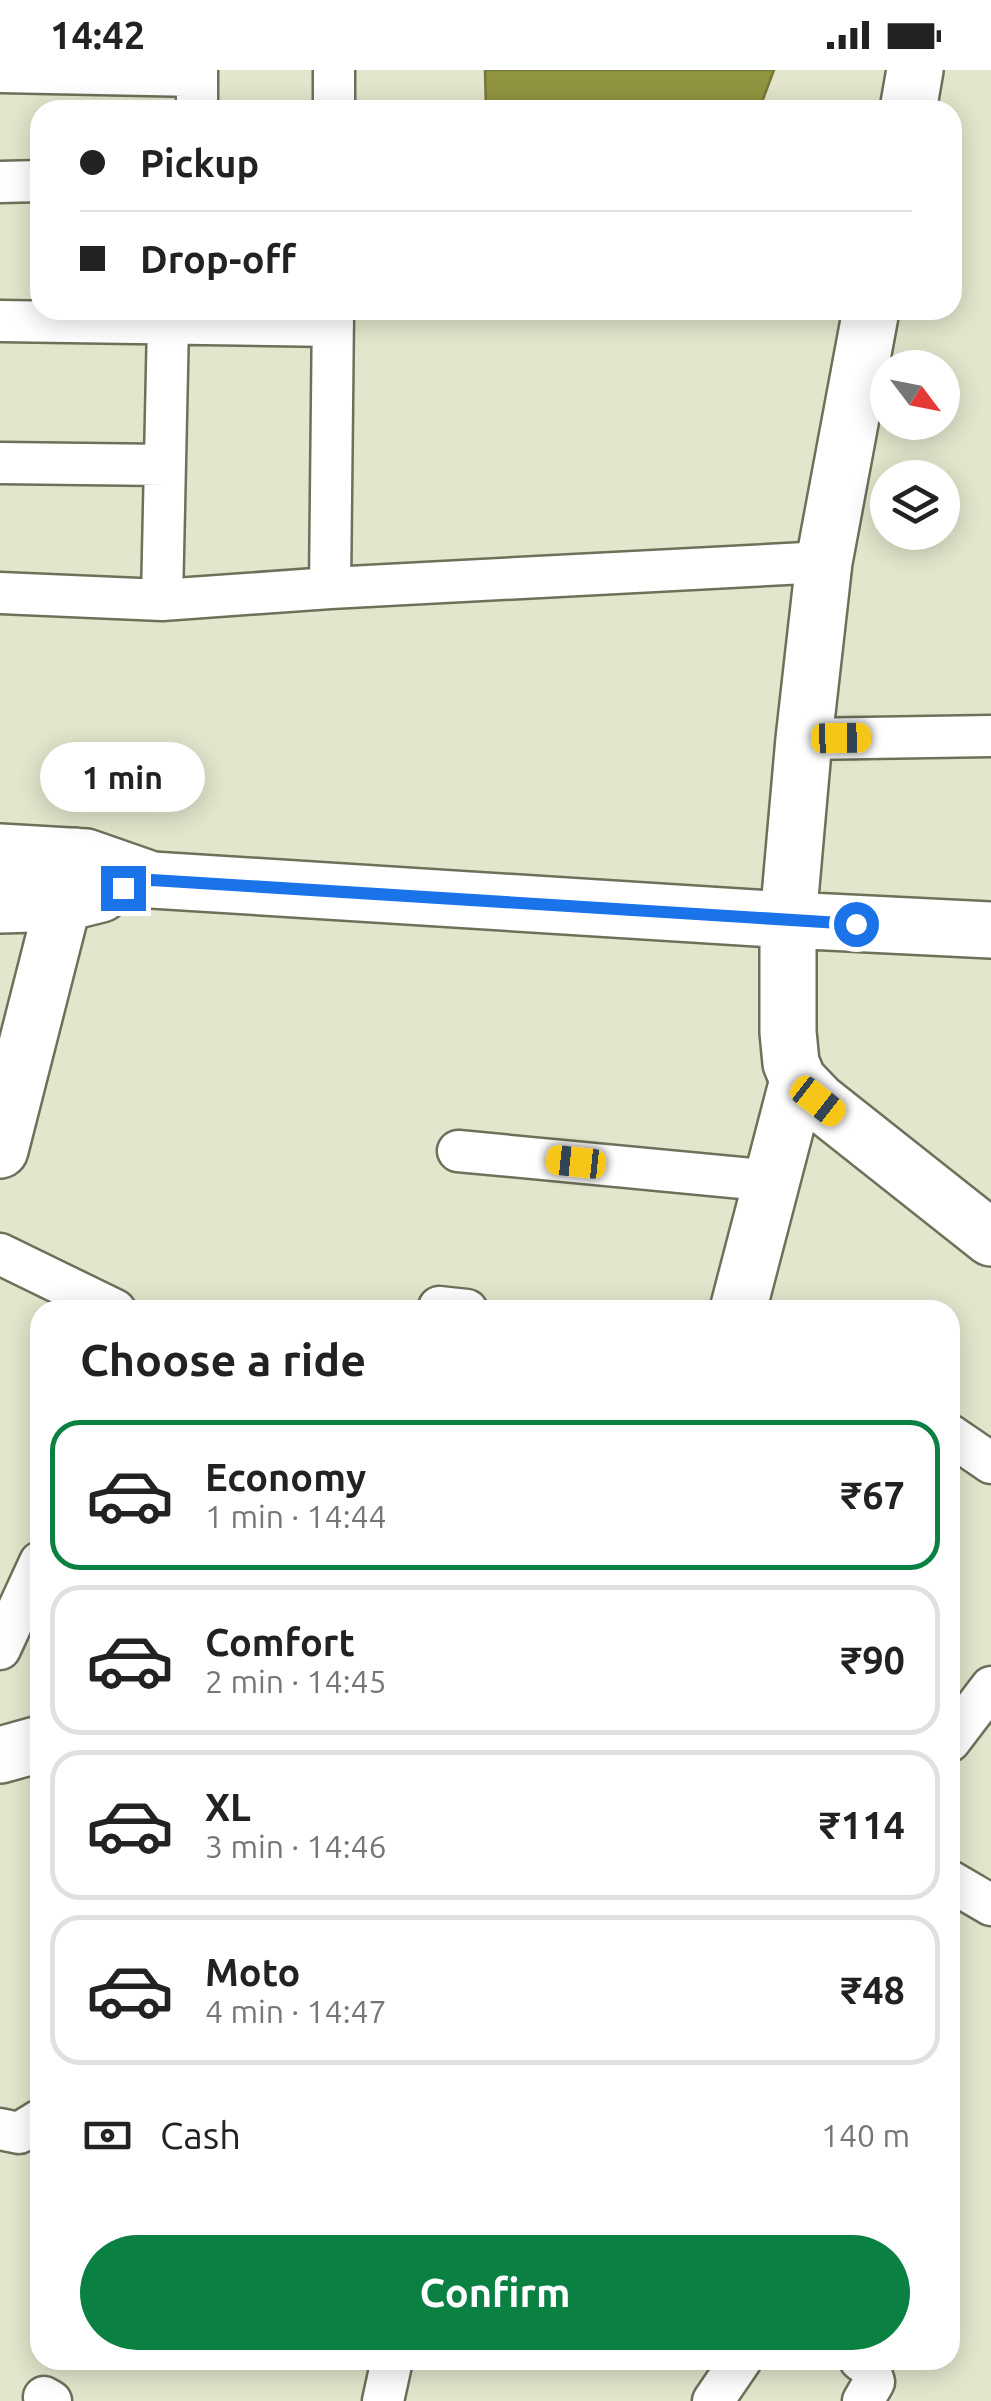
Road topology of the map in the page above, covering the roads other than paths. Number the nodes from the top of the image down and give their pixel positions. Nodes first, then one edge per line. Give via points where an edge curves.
1 (334, 70) edge
2 (915, 70) edge
3 (0, 72) edge
4 (198, 85) edge
5 (334, 100) edge
6 (910, 100) edge
7 (30, 181) edge
8 (0, 182) edge
9 (0, 320) edge
10 (278, 320) edge
11 (333, 320) edge
12 (868, 320) edge
13 (168, 324) junction
14 (0, 463) edge
15 (164, 465) junction
16 (824, 562) junction
17 (330, 588) junction
18 (0, 593) edge
19 (162, 600) junction
20 (991, 736) edge
21 (804, 739) junction
22 (2, 864) edge
23 (70, 880) junction
24 (0, 905) edge
25 (788, 920) junction
26 (991, 930) edge
27 (798, 1080) junction
28 (0, 1150) edge
29 (458, 1150) dead end
30 (773, 1182) junction
31 (991, 1238) edge
32 (0, 1254) edge
33 (94, 1300) edge
34 (750, 1300) edge
35 (960, 1442) edge
36 (991, 1463) edge
37 (30, 1584) edge
38 (0, 1649) edge
39 (991, 1688) edge
40 (960, 1729) edge
41 (960, 1886) edge
42 (990, 1903) edge
43 (30, 2127) edge
44 (0, 2128) edge
45 (390, 2370) edge
46 (734, 2370) edge
47 (870, 2370) edge
48 (383, 2401) edge
49 (712, 2401) edge
50 (862, 2401) edge

1 - 5 street
2 - 6 street
3 - 4 street
7 - 8 street
9 - 13 street
10 - 13 street
11 - 17 street
12 - 16 street
13 - 15 street
14 - 15 street
15 - 19 street
16 - 17 street
16 - 21 street
17 - 19 street
18 - 19 street
20 - 21 street
21 - 25 street
22 - 23 street
23 - 24 street
23 - 25 street
23 - 28 street
25 - 26 street
25 - 27 street via 788,1032
27 - 30 street
27 - 31 street
29 - 30 street
30 - 34 street
32 - 33 street
35 - 36 street
37 - 38 street
39 - 40 street
41 - 42 street
43 - 44 street via 19,2134
45 - 48 street
46 - 49 street
47 - 50 street via 874,2382

